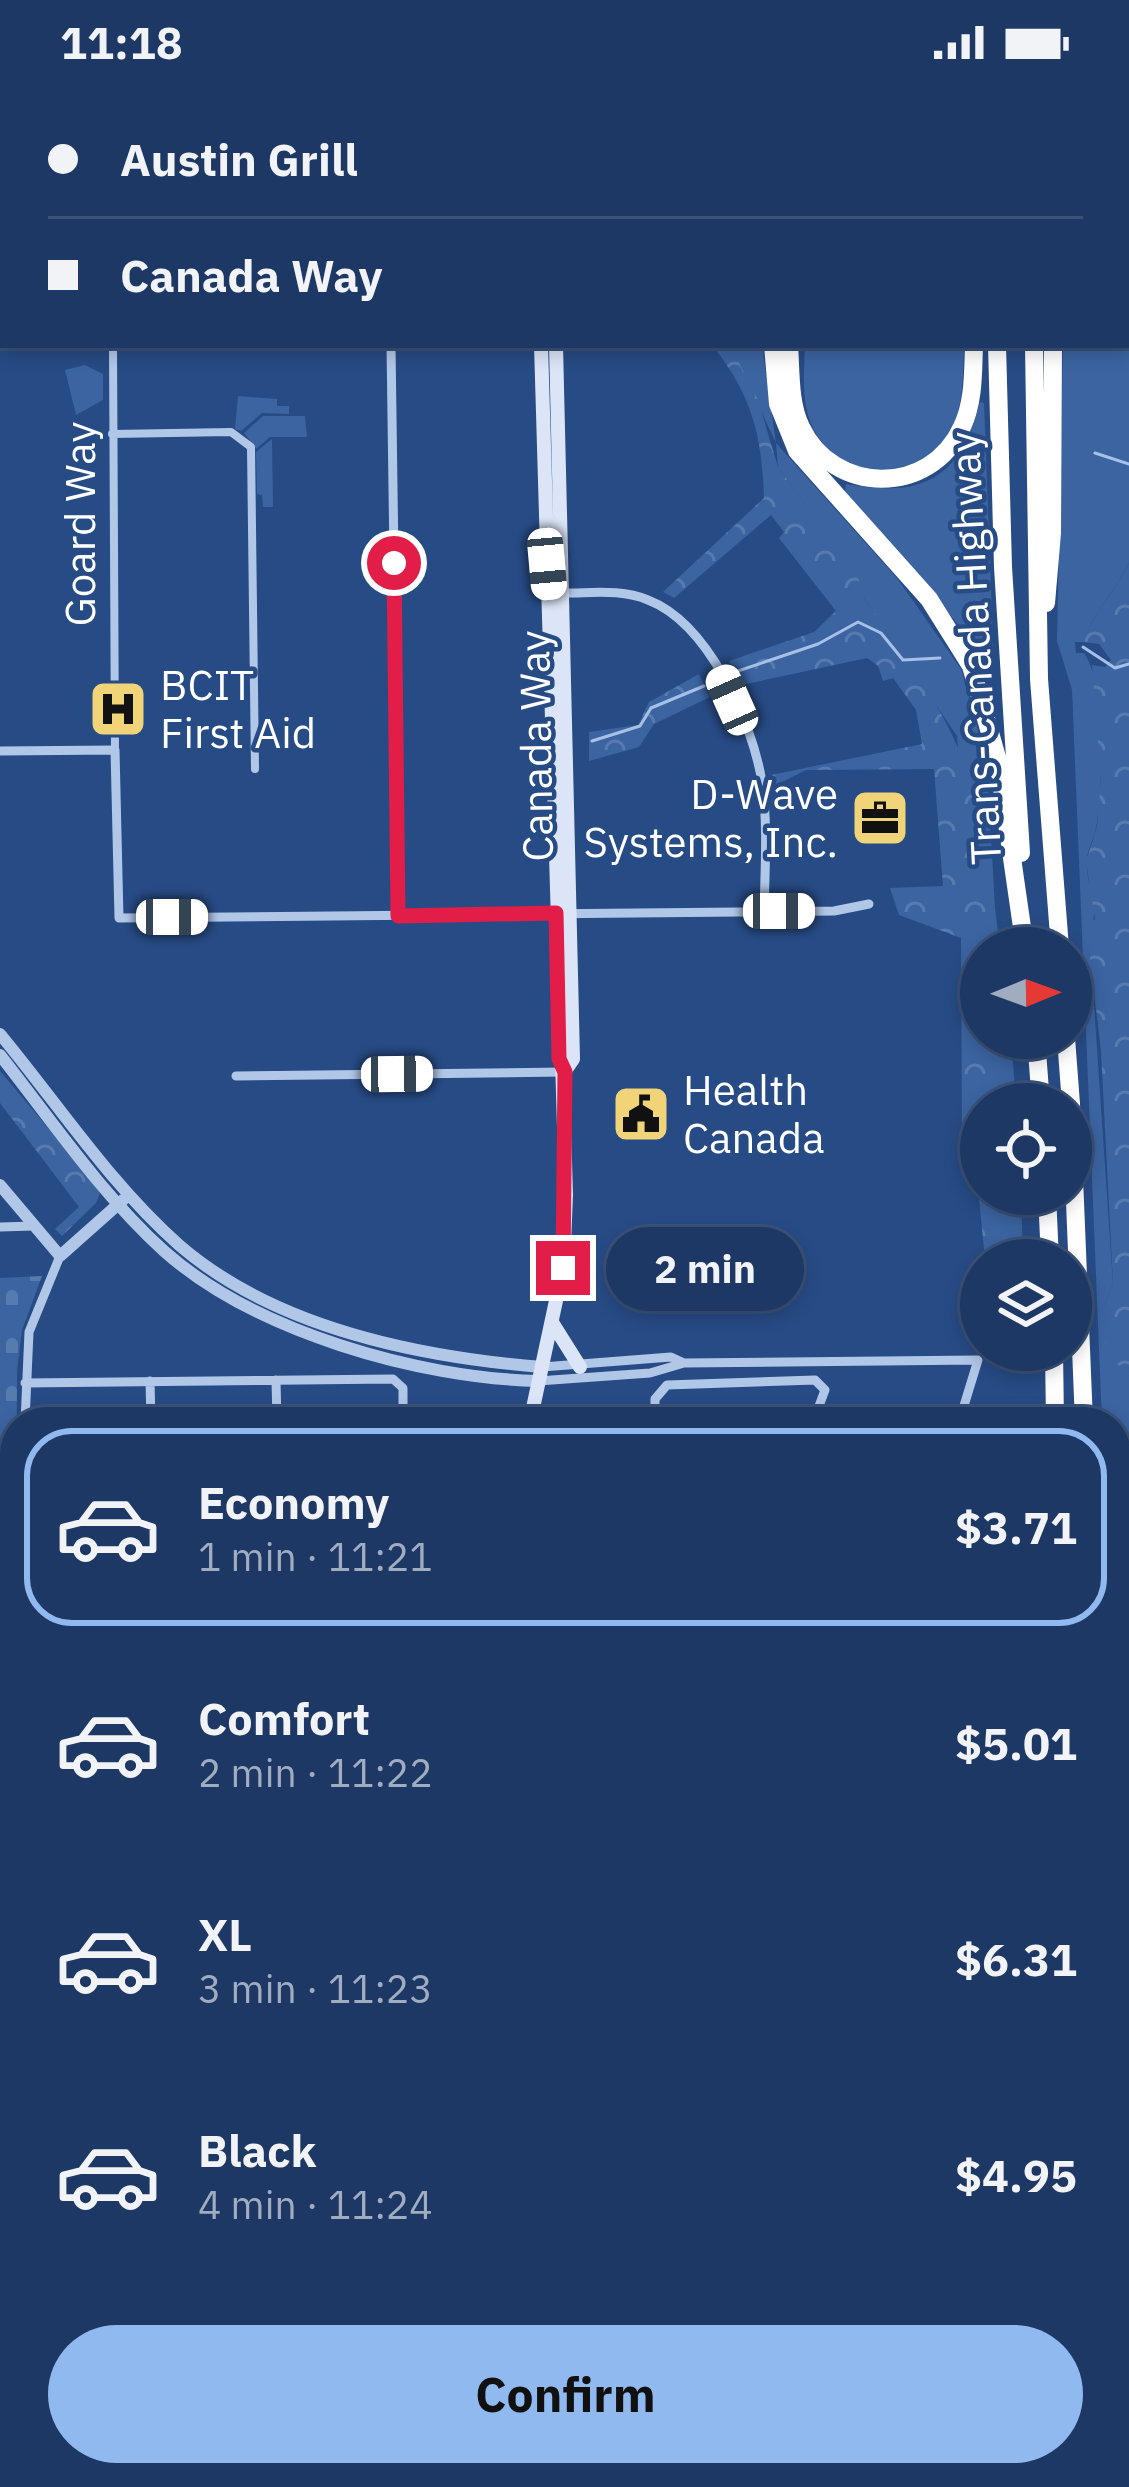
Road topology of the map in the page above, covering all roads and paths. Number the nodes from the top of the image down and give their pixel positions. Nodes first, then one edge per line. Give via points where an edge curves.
1 (113, 348) edge
2 (391, 348) edge
3 (541, 348) edge
4 (556, 348) edge
5 (974, 348) edge
6 (997, 348) edge
7 (1034, 348) edge
8 (1053, 348) edge
9 (782, 351) edge
10 (112, 434) junction
11 (566, 593) junction
12 (1039, 679) junction
13 (115, 750) junction
14 (0, 751) edge
15 (256, 770) dead end
16 (869, 904) dead end
17 (764, 912) junction
18 (563, 913) junction
19 (398, 916) junction
20 (1023, 927) edge
21 (1025, 927) edge
22 (1058, 927) edge
23 (0, 1034) edge
24 (0, 1055) edge
25 (565, 1072) junction
26 (236, 1076) dead end
27 (0, 1185) edge
28 (124, 1200) junction
29 (1076, 1215) edge
30 (34, 1226) junction
31 (0, 1227) edge
32 (60, 1256) junction
33 (553, 1324) junction
34 (684, 1363) junction
35 (580, 1366) junction
36 (1054, 1371) edge
37 (540, 1374) junction
38 (276, 1380) junction
39 (150, 1381) junction
40 (25, 1382) junction
41 (25, 1407) edge
42 (151, 1407) edge
43 (277, 1407) edge
44 (402, 1407) edge
45 (533, 1407) edge
46 (655, 1407) edge
47 (819, 1407) edge
48 (964, 1407) edge
49 (1055, 1407) edge
50 (1083, 1407) edge

1 - 10 street, Goard Way
2 - 19 street
3 - 18 main road, Canada Way
4 - 11 main road, Canada Way
5 - 9 highway via 962,428 926,469 874,481 844,472 811,445
6 - 21 highway, Trans-Canada Highway
7 - 12 highway, Trans-Canada Highway
8 - 12 highway via 1052,533
9 - 20 highway via 778,404 797,451 929,599 971,666 998,760
10 - 13 street, Goard Way
10 - 15 street via 231,432 251,448
11 - 17 street via 650,600 706,646 760,773
11 - 18 main road, Canada Way
12 - 22 highway, Trans-Canada Highway
13 - 14 street
13 - 19 street, Goard Way via 119,918
16 - 17 street
17 - 18 street
18 - 19 street
18 - 25 main road, Canada Way via 573,1059
23 - 28 street
24 - 28 street
25 - 26 street
25 - 33 main road, Canada Way via 566,1232
27 - 30 street
28 - 32 street
28 - 37 street via 252,1302
29 - 50 highway
30 - 31 street
30 - 32 street
32 - 40 street via 32,1319
33 - 35 main road
33 - 37 main road, Canada Way
34 - 35 street via 671,1357
34 - 37 street via 631,1375
34 - 48 street via 978,1360
35 - 37 street
36 - 49 highway
37 - 45 main road, Canada Way
38 - 39 street
38 - 43 street
38 - 44 street via 400,1383
39 - 40 street
39 - 42 street
40 - 41 street
46 - 47 street via 664,1386 814,1380 825,1390

